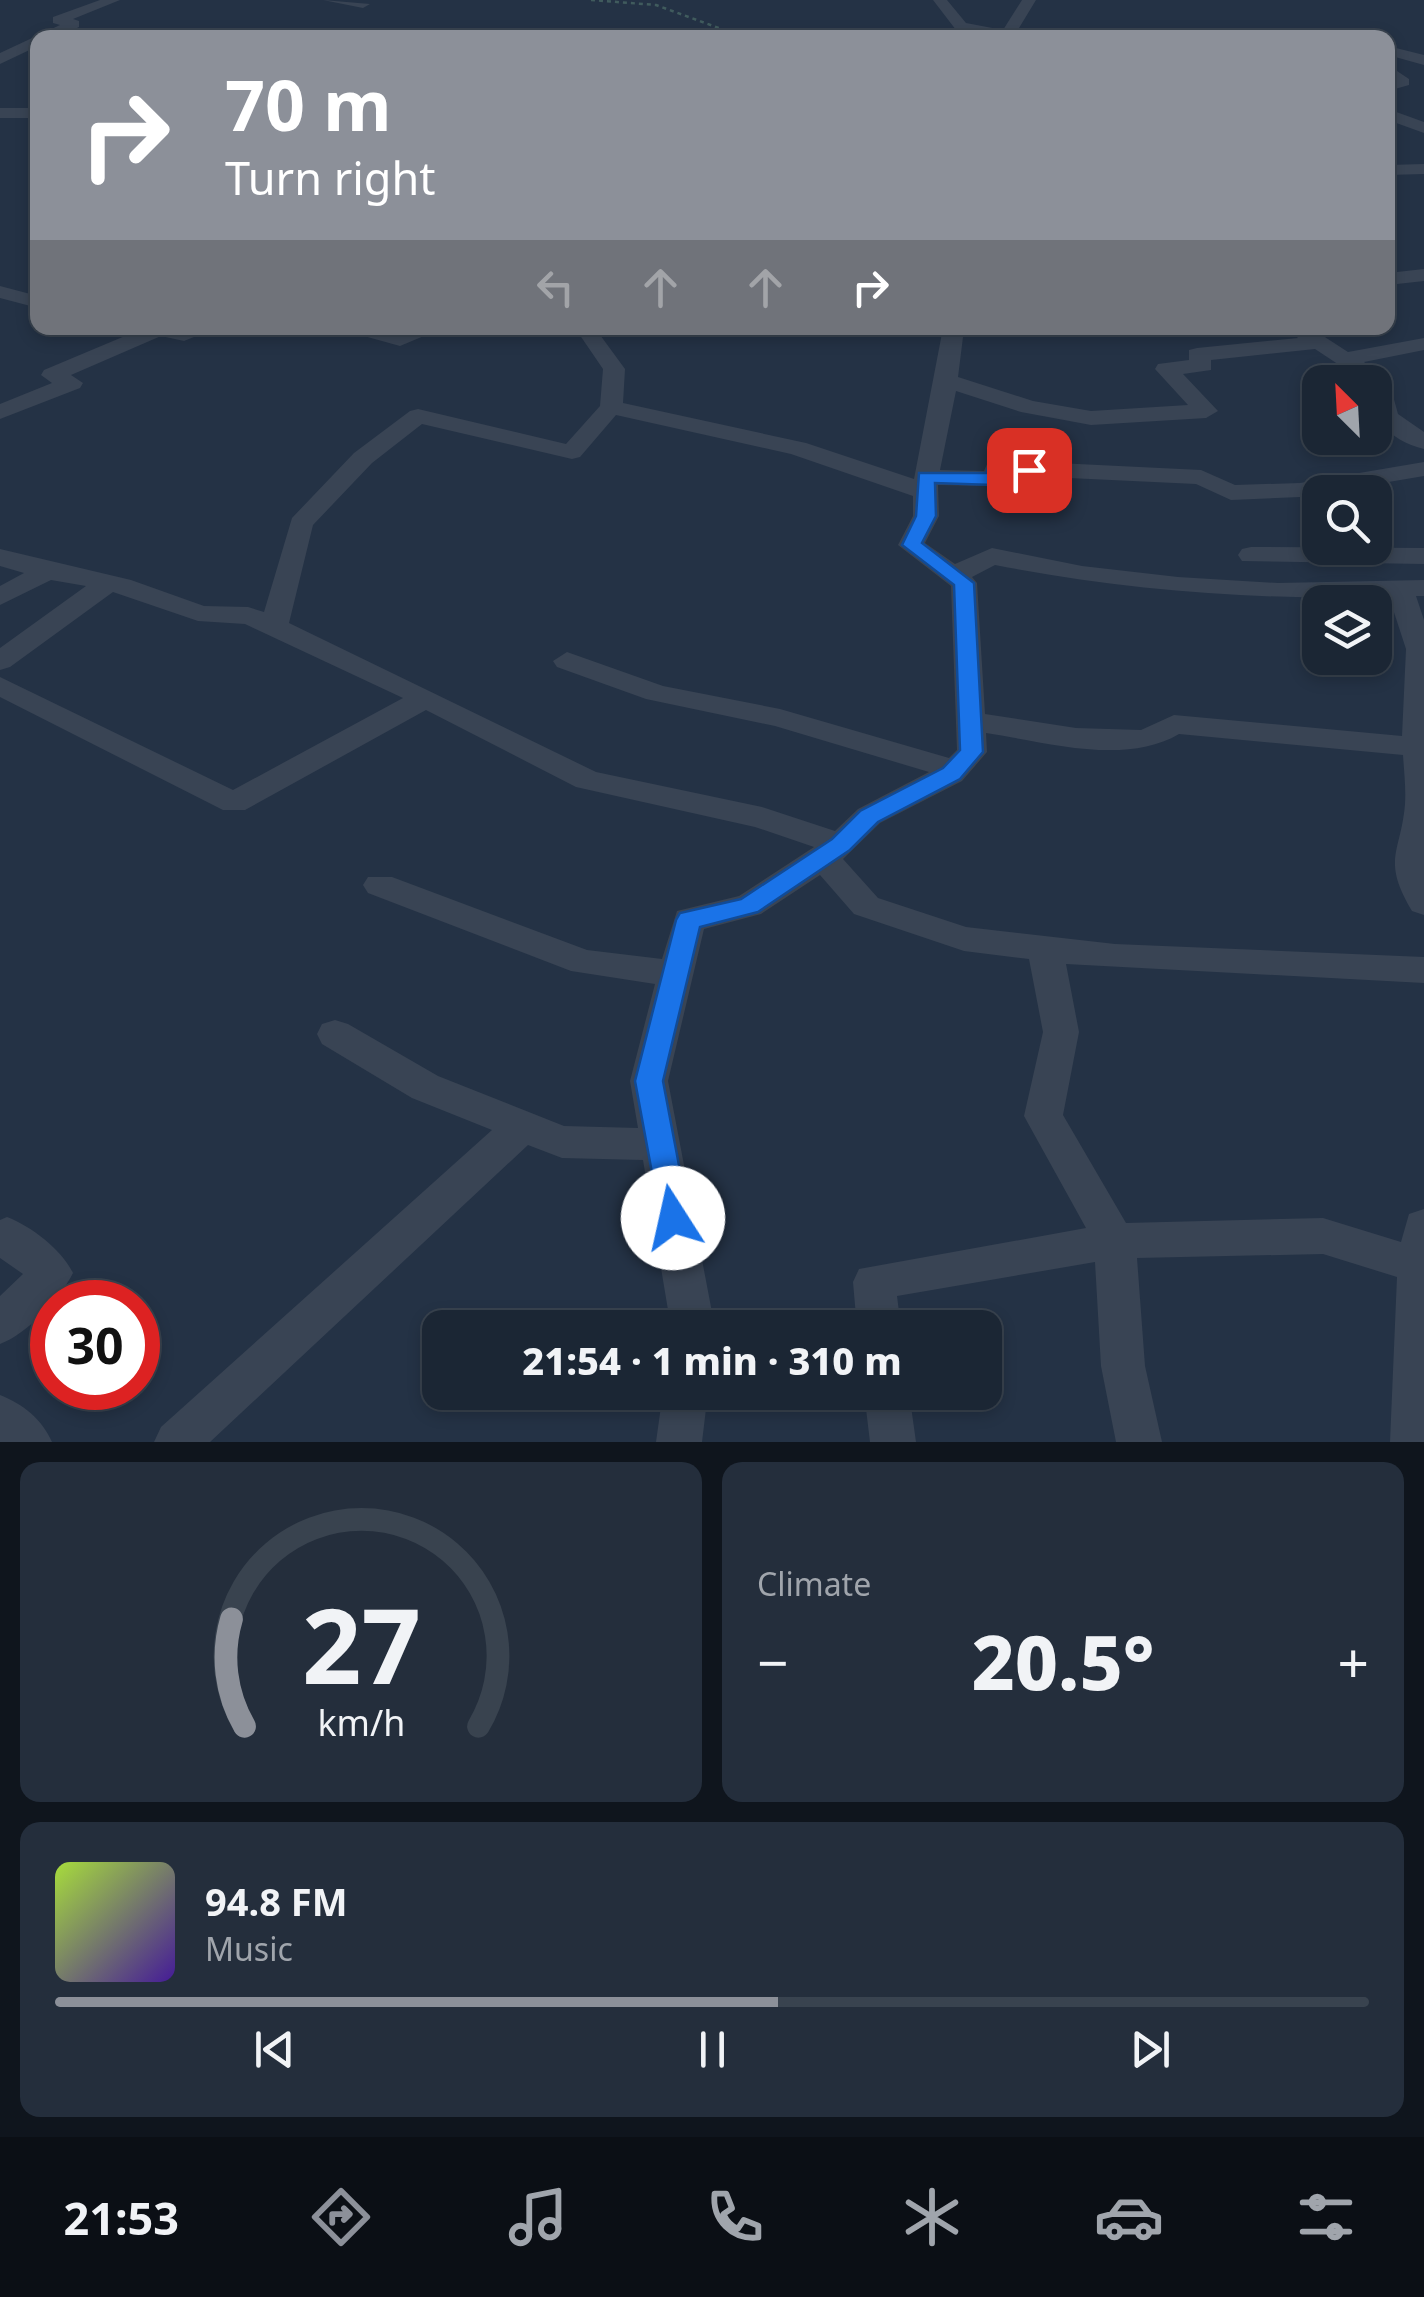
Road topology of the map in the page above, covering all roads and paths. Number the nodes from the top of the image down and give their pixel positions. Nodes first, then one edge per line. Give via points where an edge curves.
1 (113, 0) edge
2 (330, 0) edge
3 (591, 0) edge
4 (940, 0) edge
5 (1029, 0) edge
6 (364, 4) dead end
7 (61, 30) edge
8 (724, 30) edge
9 (976, 30) edge
10 (1010, 30) edge
11 (30, 44) edge
12 (1424, 46) edge
13 (1395, 50) edge
14 (1395, 53) edge
15 (0, 59) edge
16 (1424, 60) edge
17 (0, 113) edge
18 (30, 114) edge
19 (1395, 170) edge
20 (1424, 170) edge
21 (1424, 275) edge
22 (1395, 278) edge
23 (147, 335) edge
24 (378, 335) edge
25 (413, 335) edge
26 (590, 335) edge
27 (962, 335) edge
28 (1307, 335) edge
29 (1318, 342) junction
30 (1424, 344) edge
31 (1344, 359) junction
32 (946, 381) junction
33 (611, 407) junction
34 (0, 412) edge
35 (1424, 442) edge
36 (1424, 469) edge
37 (925, 484) junction
38 (1251, 556) dead end
39 (1424, 556) edge
40 (0, 557) edge
41 (47, 571) junction
42 (954, 576) junction
43 (108, 583) junction
44 (1412, 589) edge
45 (0, 597) edge
46 (274, 626) junction
47 (0, 661) edge
48 (566, 661) dead end
49 (1421, 668) edge
50 (0, 686) edge
51 (424, 699) junction
52 (970, 721) junction
53 (1417, 748) junction
54 (955, 770) junction
55 (1422, 792) edge
56 (832, 851) junction
57 (380, 885) dead end
58 (1424, 903) edge
59 (1045, 948) junction
60 (1424, 970) edge
61 (676, 974) junction
62 (335, 1034) dead end
63 (522, 1126) junction
64 (660, 1145) junction
65 (0, 1240) edge
66 (1115, 1241) junction
67 (1422, 1253) edge
68 (689, 1310) edge
69 (877, 1310) edge
70 (0, 1324) edge
71 (684, 1410) edge
72 (889, 1410) edge
73 (0, 1416) edge
74 (29, 1442) edge
75 (176, 1442) edge
76 (680, 1442) edge
77 (893, 1442) edge
78 (1139, 1442) edge
79 (1414, 1442) edge

1 - 7 street via 58,20 74,24
2 - 6 street
3 - 8 path via 656,6
4 - 9 street via 961,27
5 - 10 street
11 - 15 street
12 - 13 street
14 - 16 street
17 - 18 street
19 - 20 street
21 - 22 street
23 - 34 street via 52,376 72,383
24 - 25 street
26 - 33 street via 614,369
27 - 32 street
28 - 29 street
29 - 31 street
29 - 32 street via 1197,355 1203,366 1166,369 1206,411 1091,418 1029,408
30 - 31 street
31 - 35 street via 1378,381 1380,407
32 - 37 street
33 - 37 street
33 - 46 street via 572,452 418,416 363,458 302,523
36 - 37 street via 1300,490 1231,492 1201,478 996,467 994,479
37 - 42 street via 926,516 912,545
38 - 39 street
40 - 41 street
41 - 43 street
41 - 45 street
42 - 44 street via 992,556 1178,585
42 - 52 street via 964,583
43 - 46 street via 188,613 248,615
43 - 47 street
44 - 49 street
46 - 51 street
48 - 54 street via 656,693 780,718
49 - 53 street
50 - 51 street via 234,803
51 - 56 street via 587,780 762,818
52 - 53 street via 1147,740 1174,724
52 - 54 street via 972,752
53 - 55 street
54 - 56 street via 869,816
55 - 58 street via 1408,858
56 - 59 street via 866,906 964,939
56 - 61 street via 749,906 689,920
57 - 61 street via 584,962
59 - 60 street
59 - 66 street via 1061,1032 1044,1116
61 - 64 street via 649,1081
62 - 63 street via 425,1087
63 - 64 street via 562,1142
63 - 75 street
64 - 68 street
65 - 70 street via 8,1235 52,1273
66 - 67 street via 1323,1236
66 - 69 street via 874,1282
66 - 78 street via 1123,1366
67 - 79 street via 1414,1317
71 - 76 street
72 - 77 street
73 - 74 street

